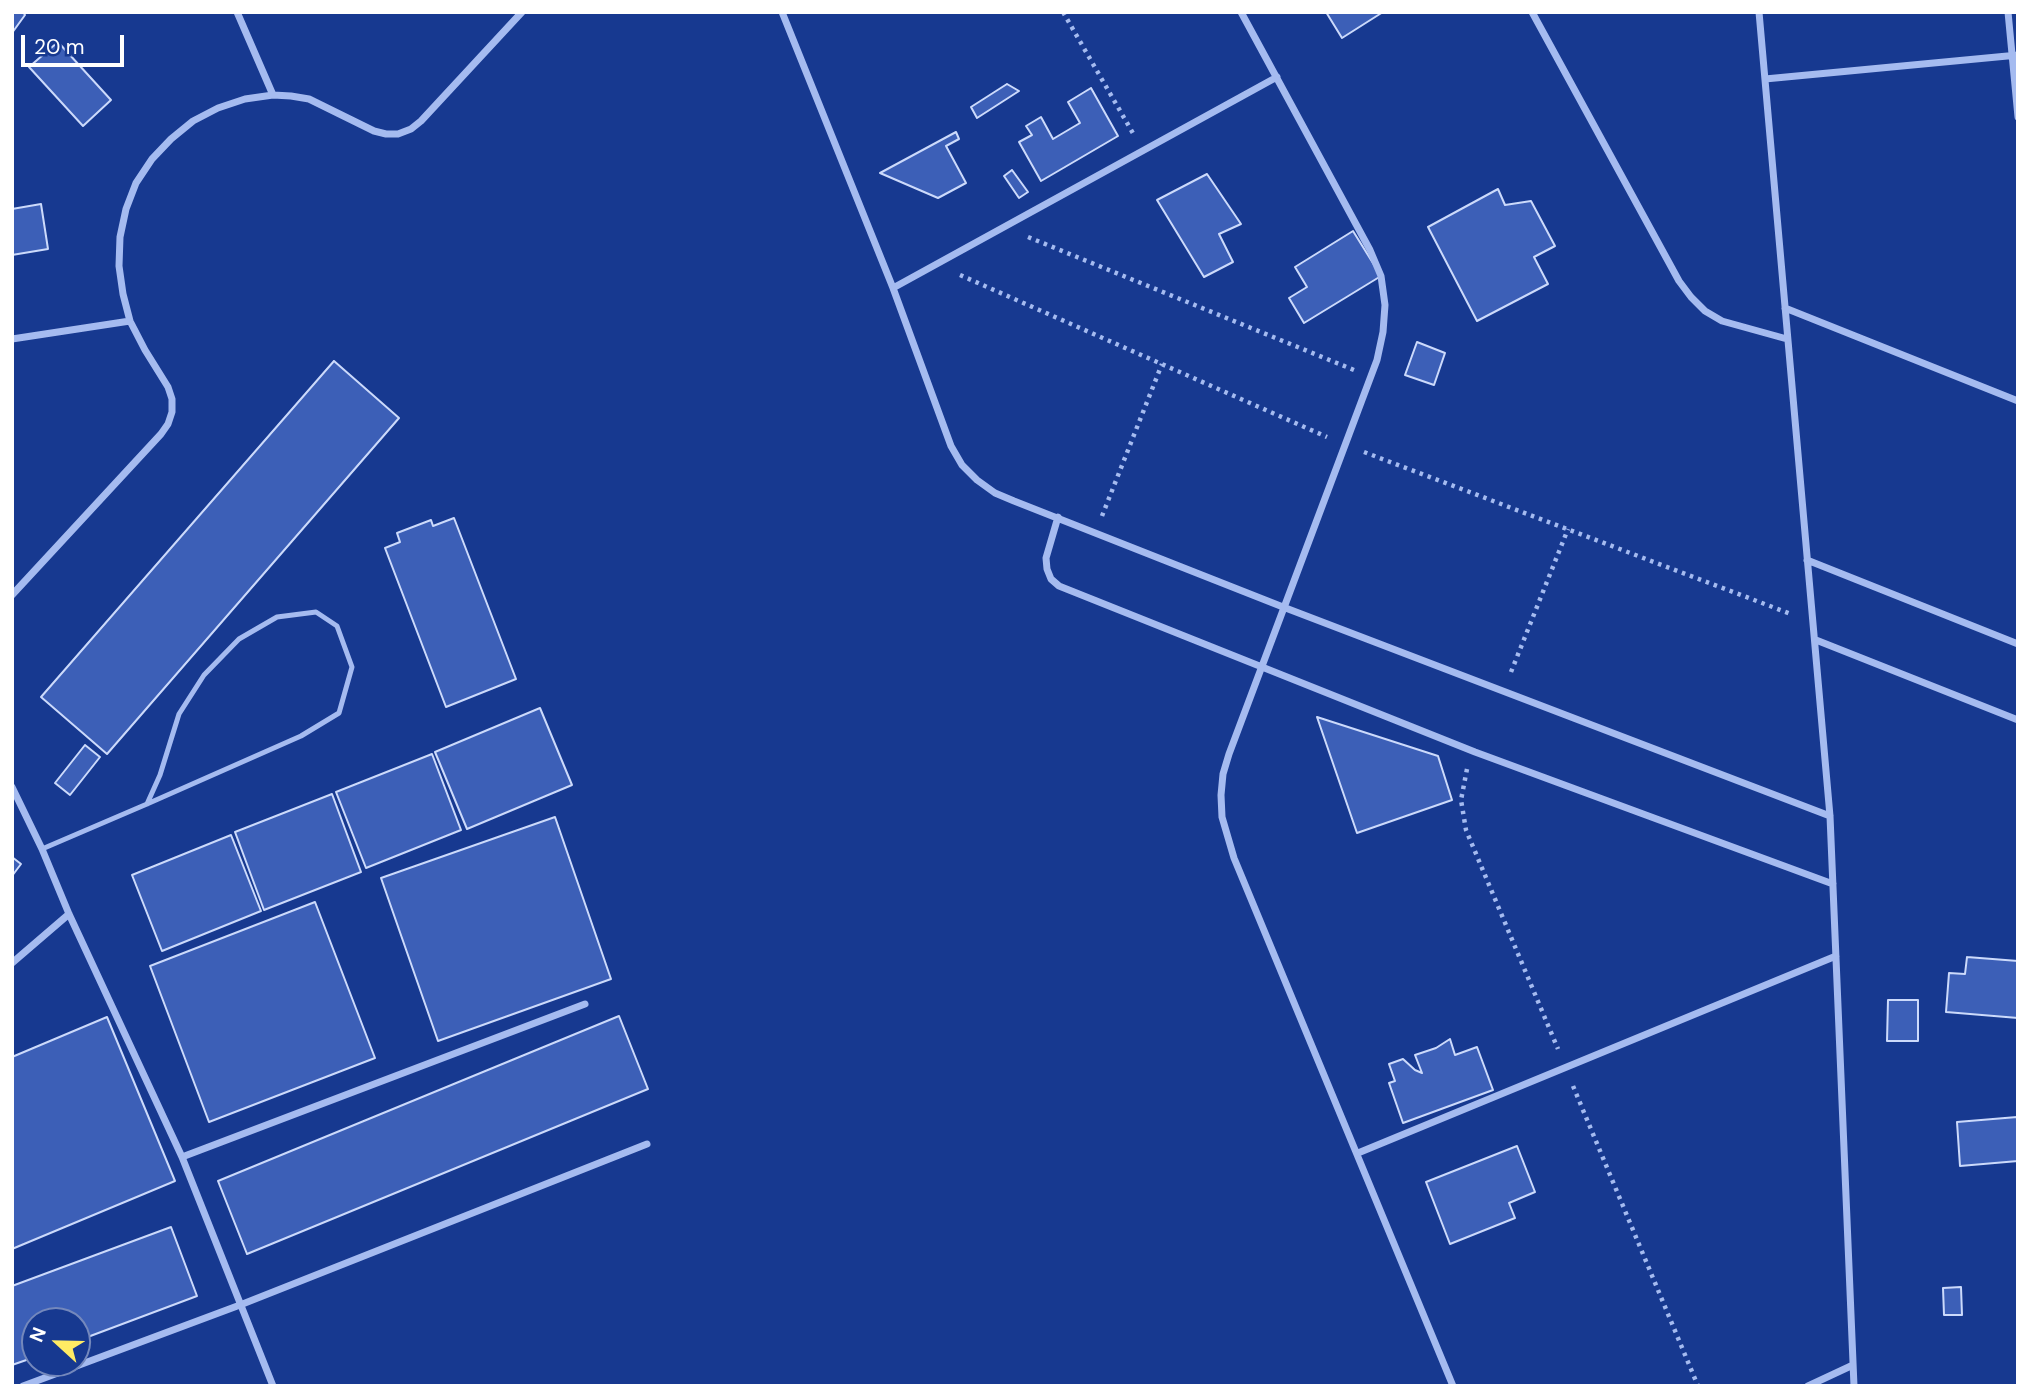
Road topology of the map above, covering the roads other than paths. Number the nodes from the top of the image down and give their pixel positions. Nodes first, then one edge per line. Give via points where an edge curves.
1 (237, 12) edge
2 (522, 12) edge
3 (782, 12) edge
4 (1241, 12) edge
5 (1532, 12) edge
6 (1759, 12) edge
7 (2008, 12) edge
8 (2015, 55) edge
9 (1277, 77) junction
10 (1765, 79) junction
11 (273, 95) junction
12 (2018, 117) edge
13 (893, 288) junction
14 (1785, 308) junction
15 (130, 321) junction
16 (1787, 339) junction
17 (12, 340) edge
18 (2018, 401) edge
19 (1058, 517) junction
20 (1807, 560) junction
21 (12, 595) edge
22 (1283, 607) junction
23 (1816, 640) junction
24 (2018, 644) edge
25 (1261, 667) junction
26 (2018, 720) edge
27 (12, 787) edge
28 (147, 804) junction
29 (1830, 816) junction
30 (43, 849) junction
31 (1833, 884) junction
32 (69, 914) junction
33 (1836, 957) junction
34 (12, 962) edge
35 (585, 1004) dead end
36 (647, 1144) dead end
37 (1358, 1153) junction
38 (182, 1157) junction
39 (240, 1305) junction
40 (1853, 1365) junction
41 (23, 1386) edge
42 (273, 1386) edge
43 (1453, 1386) edge
44 (1808, 1386) edge
45 (1854, 1386) edge

1 - 11 street
2 - 11 street via 421,121 398,134 374,131 310,99
3 - 13 street
4 - 9 street
5 - 16 street via 1690,297 1722,321
6 - 10 street
7 - 8 street
8 - 10 street
8 - 12 street
9 - 13 street
9 - 22 street via 1370,250 1381,276 1385,304 1383,332 1370,377
10 - 14 street
11 - 15 street via 236,102 193,121 146,167 126,209 120,237 119,266
13 - 19 street via 962,465 995,493
14 - 16 street
14 - 18 street
15 - 17 street
15 - 21 street via 168,387 172,399 168,424
16 - 20 street
19 - 22 street
19 - 25 street via 1046,558 1051,579 1059,586
20 - 23 street
20 - 24 street
22 - 25 street
22 - 29 street
23 - 26 street
23 - 29 street
25 - 31 street via 1475,752
25 - 37 street via 1223,774 1222,817 1234,858
27 - 30 street
28 - 28 lane via 301,736 339,713 352,667 337,626 316,612 277,617 239,639 204,676 179,714
28 - 30 lane
29 - 31 street
30 - 32 street
31 - 33 street
32 - 34 street
32 - 38 street
33 - 37 street
33 - 40 street
35 - 38 street
36 - 39 street
37 - 43 street
38 - 39 street
39 - 41 street
39 - 42 street
40 - 44 street
40 - 45 street

